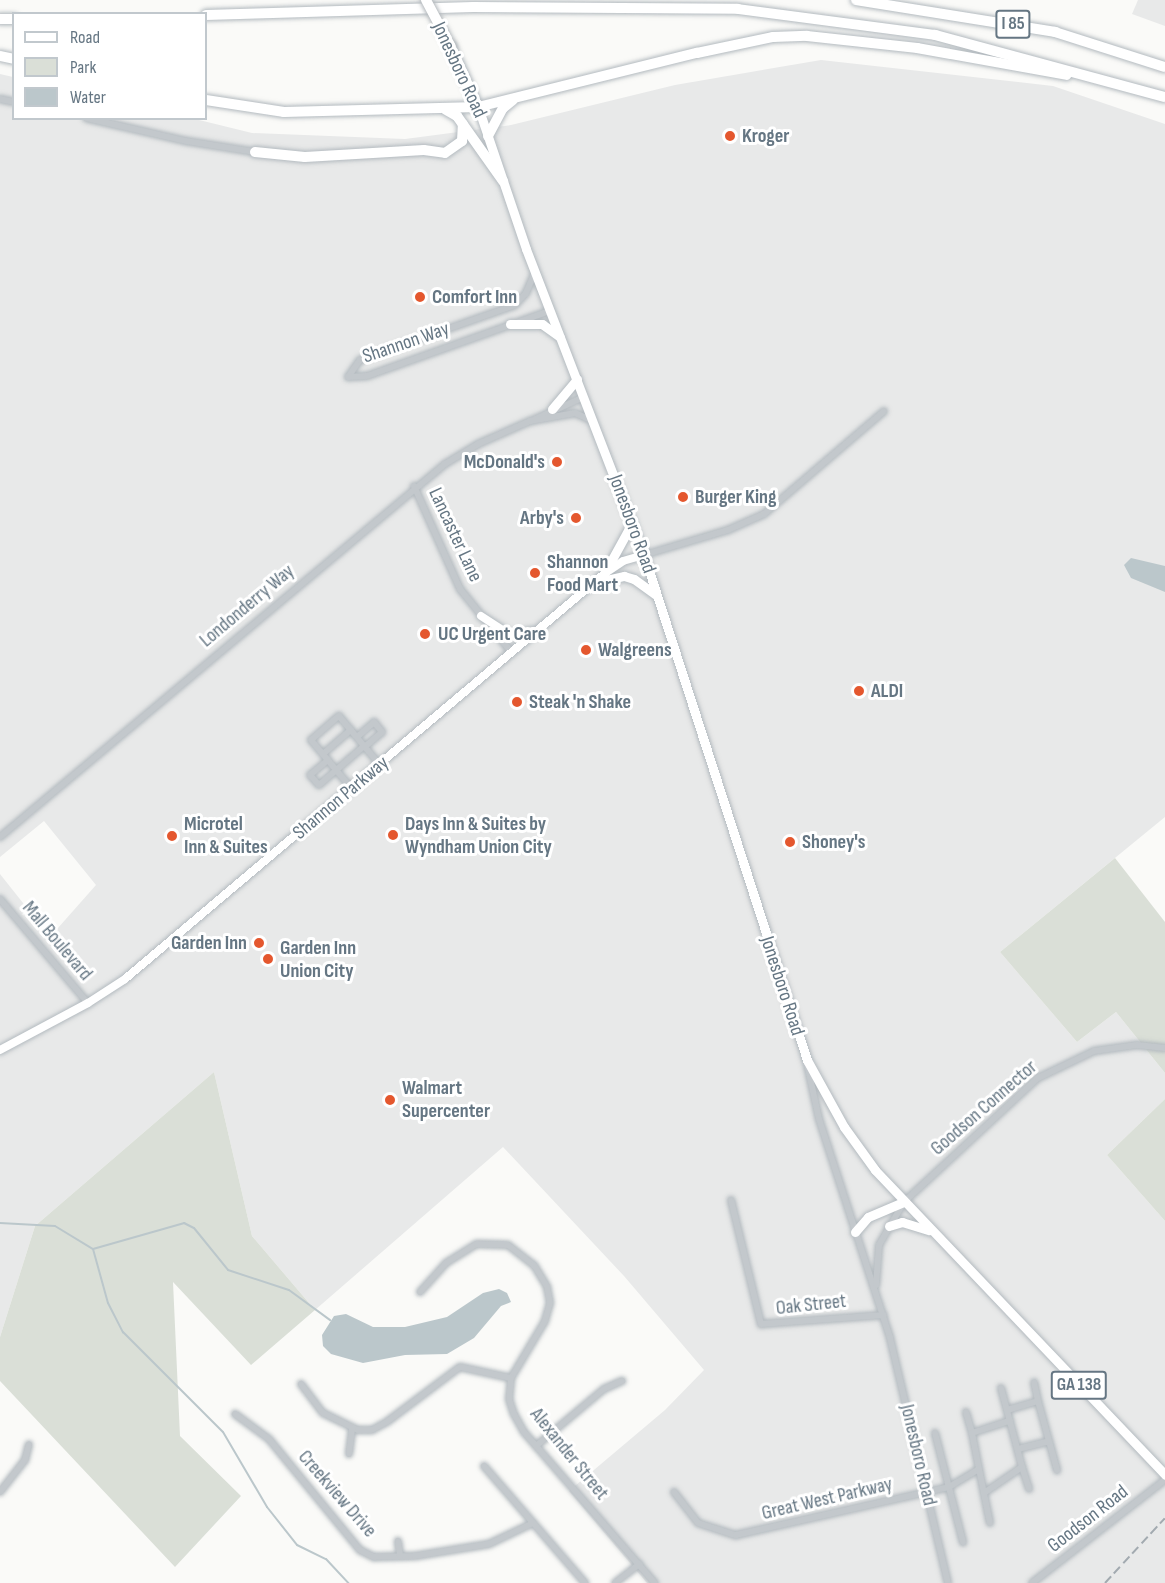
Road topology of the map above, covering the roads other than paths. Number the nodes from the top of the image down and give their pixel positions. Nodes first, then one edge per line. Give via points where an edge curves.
1 (426, 0) edge
2 (856, 0) edge
3 (207, 15) edge
4 (1165, 67) edge
5 (1130, 86) junction
6 (1165, 97) edge
7 (516, 98) junction
8 (207, 100) edge
9 (478, 107) junction
10 (443, 108) junction
11 (95, 120) edge
12 (463, 124) junction
13 (488, 136) junction
14 (255, 152) joint
15 (503, 181) junction
16 (535, 272) junction
17 (550, 311) junction
18 (510, 324) junction
19 (561, 338) junction
20 (577, 379) junction
21 (585, 397) junction
22 (552, 409) junction
23 (884, 411) dead end
24 (594, 421) junction
25 (530, 422) junction
26 (414, 486) junction
27 (632, 523) junction
28 (644, 555) junction
29 (604, 573) junction
30 (593, 583) junction
31 (657, 596) junction
32 (481, 616) junction
33 (539, 630) junction
34 (512, 653) junction
35 (351, 730) junction
36 (357, 737) junction
37 (364, 746) junction
38 (323, 754) junction
39 (328, 760) junction
40 (380, 765) junction
41 (336, 770) junction
42 (352, 789) junction
43 (0, 837) edge
44 (0, 899) edge
45 (88, 1004) junction
46 (1165, 1048) edge
47 (0, 1050) edge
48 (807, 1060) junction
49 (731, 1200) dead end
50 (904, 1202) junction
51 (888, 1226) junction
52 (931, 1230) junction
53 (855, 1232) junction
54 (876, 1292) junction
55 (420, 1293) dead end
56 (884, 1315) junction
57 (511, 1378) junction
58 (622, 1381) dead end
59 (1034, 1382) dead end
60 (301, 1384) dead end
61 (1001, 1388) dead end
62 (1038, 1401) junction
63 (1007, 1410) junction
64 (966, 1412) dead end
65 (235, 1413) dead end
66 (1010, 1421) junction
67 (352, 1428) junction
68 (935, 1433) dead end
69 (972, 1433) junction
70 (1049, 1441) junction
71 (29, 1444) dead end
72 (537, 1446) junction
73 (1018, 1449) junction
74 (349, 1454) dead end
75 (484, 1466) dead end
76 (1022, 1467) junction
77 (979, 1469) junction
78 (1057, 1470) dead end
79 (1165, 1475) edge
80 (1165, 1480) edge
81 (949, 1487) junction
82 (1029, 1489) dead end
83 (0, 1492) edge
84 (674, 1492) dead end
85 (927, 1492) junction
86 (984, 1493) junction
87 (990, 1523) dead end
88 (533, 1524) junction
89 (399, 1541) dead end
90 (963, 1542) dead end
91 (400, 1556) junction
92 (639, 1564) junction
93 (585, 1583) edge
94 (615, 1583) edge
95 (655, 1583) edge
96 (948, 1583) edge
97 (1032, 1583) edge

1 - 9 highway, Jonesboro Road / GA 138, bridge
2 - 4 highway, I 85 via 1054,32
3 - 5 highway, I 85 via 473,7 738,9 936,35
5 - 6 highway, I 85
5 - 7 highway via 917,48 807,36 773,38 697,53
7 - 9 highway
7 - 13 highway via 503,108
8 - 10 highway via 284,112
9 - 10 highway
9 - 13 main road, Jonesboro Road / GA 138
10 - 12 highway
11 - 14 street
12 - 14 highway via 462,141 445,153 424,150 305,157
12 - 15 highway
13 - 15 main road, Jonesboro Road / GA 138
15 - 16 main road, Jonesboro Road / GA 138
16 - 17 main road, Jonesboro Road / GA 138
16 - 18 street, Shannon Way via 526,293 515,305 360,360 348,377 367,376
17 - 18 street, Shannon Way
17 - 19 main road, Jonesboro Road / GA 138
18 - 19 main road via 542,324
19 - 20 main road, Jonesboro Road / GA 138
20 - 21 main road, Jonesboro Road / GA 138
20 - 22 main road
21 - 22 street, Londonderry Way
21 - 24 main road, Jonesboro Road / GA 138
22 - 25 street, Londonderry Way
23 - 28 street via 764,514 737,527
24 - 25 street, Londonderry Way via 575,412
24 - 27 main road, Jonesboro Road / GA 138
25 - 26 street, Londonderry Way via 478,444
26 - 32 street, Lancaster Lane via 460,589
26 - 43 street, Londonderry Way
27 - 28 main road, Jonesboro Road / GA 138
27 - 29 main road
28 - 29 street, Shannon Parkway via 623,561
28 - 31 main road, Jonesboro Road / GA 138
29 - 30 street, Shannon Parkway
30 - 31 main road via 624,576
30 - 33 street, Shannon Parkway
31 - 48 main road, Jonesboro Road / GA 138
32 - 33 street via 510,635
32 - 34 street, Lancaster Lane
33 - 34 street, Shannon Parkway
34 - 40 street, Shannon Parkway
35 - 36 street
35 - 38 street
35 - 38 street via 339,716 311,740
36 - 37 street
36 - 37 street via 374,722 382,732
37 - 40 street
37 - 41 street
38 - 39 street
39 - 41 street
39 - 41 street via 310,775 319,785
40 - 42 street, Shannon Parkway
41 - 42 street
42 - 45 street, Shannon Parkway via 172,941
44 - 45 street, Mall Boulevard
45 - 47 street, Shannon Parkway
46 - 50 street, Goodson Connector via 1114,1047 1065,1062 1038,1078
48 - 50 main road, Jonesboro Road / GA 138 via 857,1146
48 - 53 street, Jonesboro Road via 819,1119
49 - 56 street, Oak Street via 761,1324
50 - 51 street, Jonesboro Road
50 - 52 main road, GA 138
50 - 53 main road via 868,1217
51 - 52 main road via 902,1222
51 - 54 street, Jonesboro Road via 876,1263
52 - 79 main road, GA 138
53 - 54 street, Jonesboro Road
54 - 56 street, Jonesboro Road
55 - 57 street via 446,1263 477,1244 508,1245 534,1265 547,1287 549,1303 545,1321
56 - 85 street, Jonesboro Road
57 - 67 street via 460,1368 372,1430
57 - 72 street, Alexander Street via 509,1399 514,1414
58 - 72 street via 604,1389
59 - 62 street
60 - 67 street via 323,1413
61 - 63 street
62 - 63 street
62 - 70 street
63 - 66 street
64 - 69 street
65 - 91 street, Creekview Drive via 269,1439 360,1550 374,1557
66 - 69 street
66 - 73 street
67 - 74 street
68 - 81 street
69 - 77 street
70 - 73 street
70 - 78 street
71 - 83 street via 26,1460
72 - 92 street, Alexander Street
73 - 76 street
75 - 88 street
76 - 82 street
76 - 86 street
77 - 81 street, Great West Parkway
77 - 86 street
80 - 97 street, Goodson Road
81 - 85 street, Great West Parkway
81 - 90 street
84 - 85 street, Great West Parkway via 698,1523 736,1535
85 - 96 street, Jonesboro Road
86 - 87 street
88 - 91 street, Creekview Drive via 489,1544
88 - 93 street
89 - 91 street
92 - 94 street
92 - 95 street, Alexander Street

